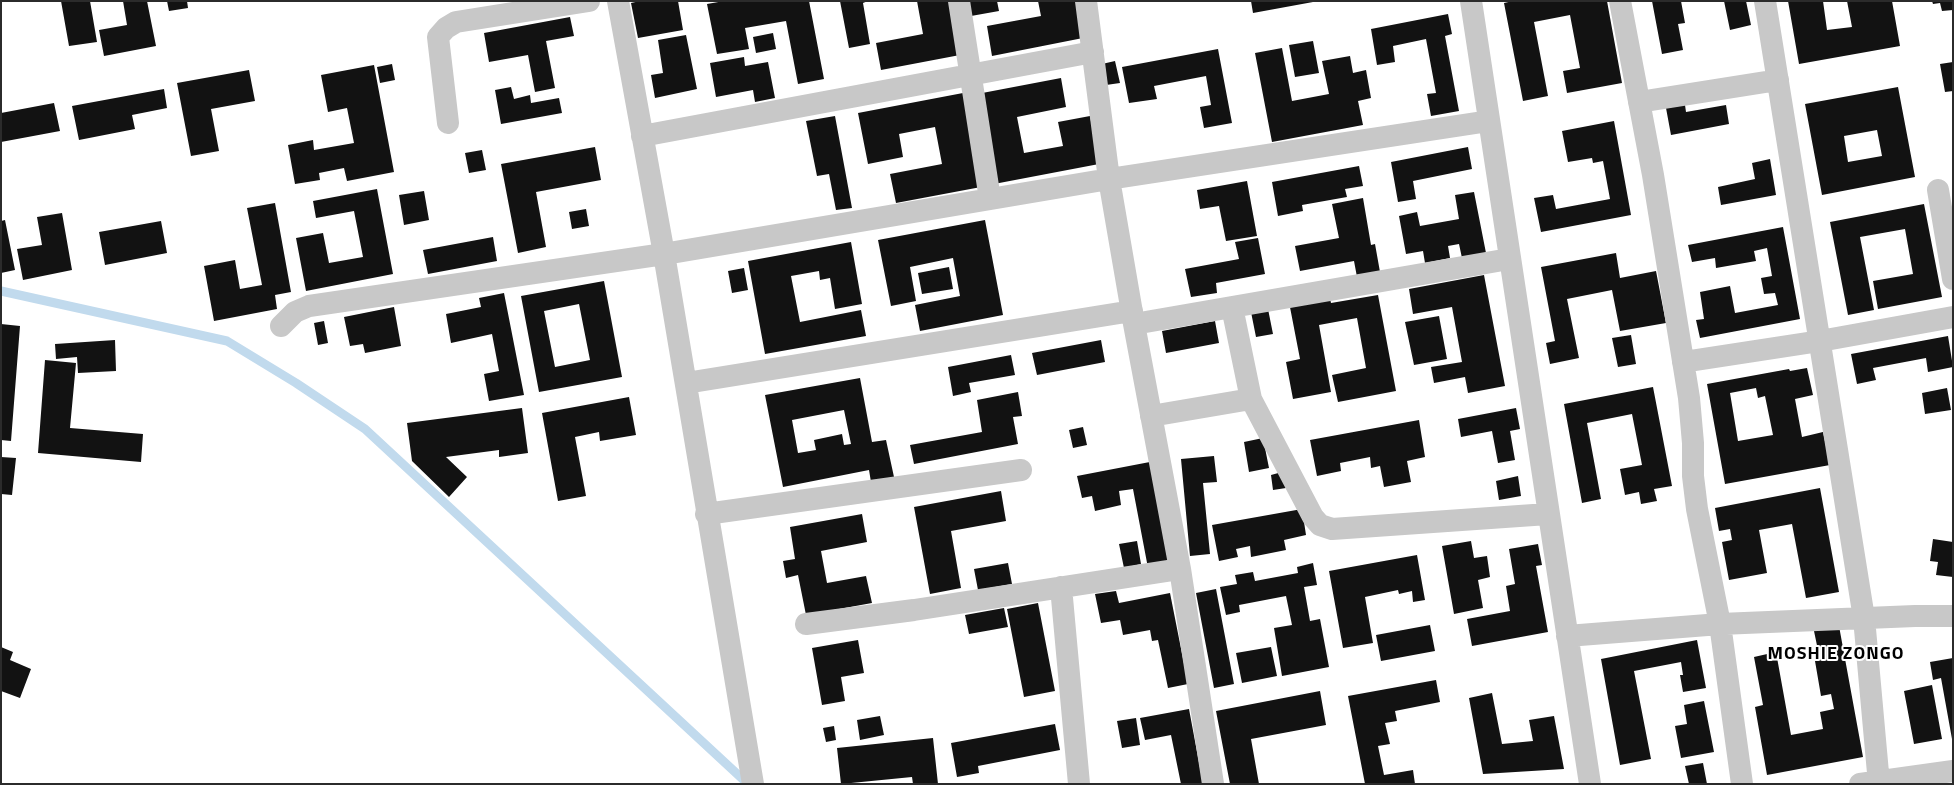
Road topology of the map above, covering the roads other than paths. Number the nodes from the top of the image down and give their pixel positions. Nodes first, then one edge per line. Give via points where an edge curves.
1 (590, 1) edge
2 (618, 1) edge
3 (959, 1) edge
4 (1086, 1) edge
5 (1470, 1) edge
6 (1620, 1) edge
7 (1765, 1) edge
8 (1093, 52) junction
9 (970, 74) junction
10 (1778, 80) junction
11 (1639, 102) junction
12 (1489, 121) junction
13 (448, 123) dead end
14 (642, 136) junction
15 (1109, 179) junction
16 (1938, 190) dead end
17 (990, 199) junction
18 (664, 254) junction
19 (1509, 259) junction
20 (1953, 279) edge
21 (1232, 307) junction
22 (1133, 317) junction
23 (1953, 317) edge
24 (281, 326) dead end
25 (1820, 341) junction
26 (1683, 362) junction
27 (686, 383) junction
28 (1251, 398) junction
29 (1152, 416) junction
30 (1022, 470) dead end
31 (706, 514) junction
32 (1548, 514) junction
33 (1180, 569) junction
34 (1061, 587) junction
35 (1953, 616) edge
36 (1864, 618) junction
37 (806, 624) dead end
38 (1720, 624) junction
39 (1567, 636) junction
40 (1953, 771) edge
41 (752, 779) edge
42 (1873, 783) edge
43 (1079, 784) edge
44 (1213, 784) edge
45 (1590, 784) edge
46 (1742, 784) edge

1 - 13 street via 456,22 446,28 438,37
2 - 14 street
3 - 9 street
4 - 8 street
5 - 12 street
6 - 11 street
7 - 10 street
8 - 9 street
8 - 15 street
9 - 14 street
9 - 17 street
10 - 11 street
10 - 25 street
11 - 26 street
12 - 15 street
12 - 19 street
14 - 18 street
15 - 17 street
15 - 22 street
16 - 20 street
17 - 18 street
18 - 24 street via 309,306 295,312
18 - 27 street
19 - 21 street
19 - 32 street
21 - 22 street
21 - 28 street
22 - 27 street
22 - 29 street
23 - 25 street
25 - 26 street
25 - 36 street
26 - 38 street via 1693,443 1697,509
27 - 31 street
28 - 29 street
28 - 32 street via 1313,517 1320,525 1332,530
29 - 33 street
30 - 31 street
31 - 41 street
32 - 39 street
33 - 34 street
33 - 44 street
34 - 37 street
34 - 43 street
35 - 36 street
36 - 38 street
36 - 42 street
38 - 39 street
38 - 46 street
39 - 45 street
40 - 42 street

